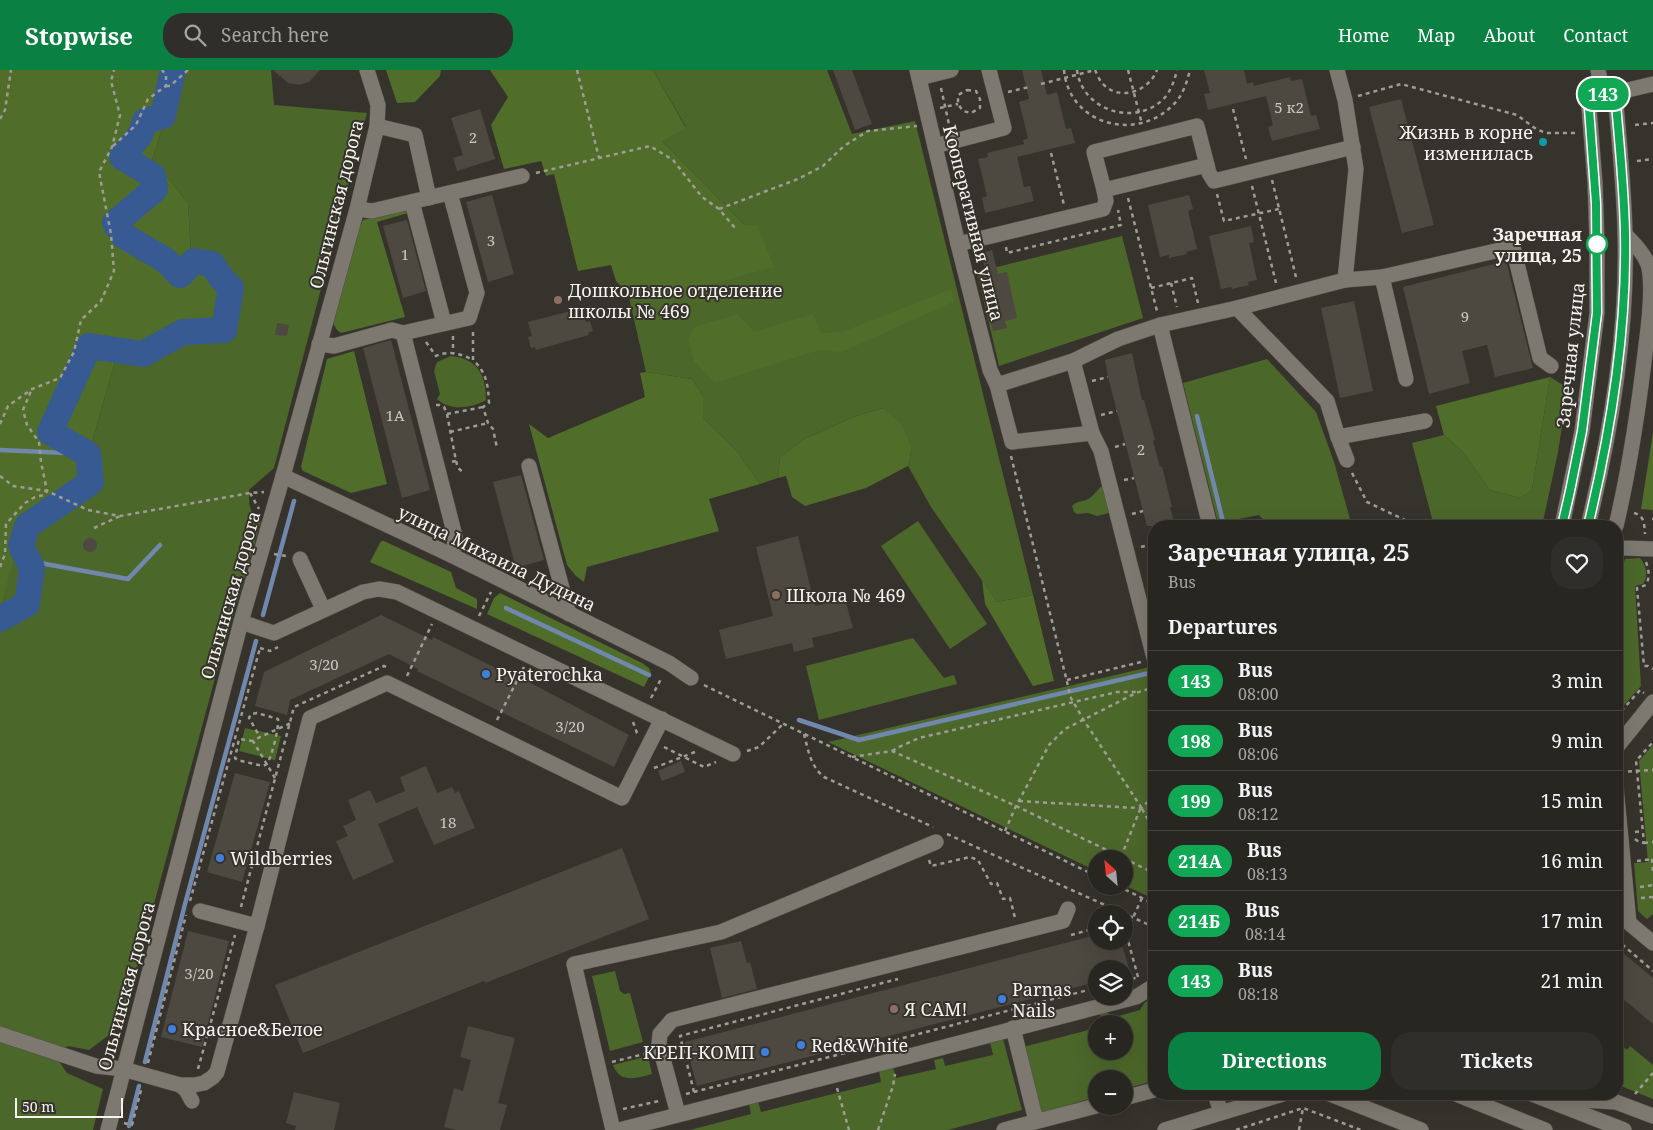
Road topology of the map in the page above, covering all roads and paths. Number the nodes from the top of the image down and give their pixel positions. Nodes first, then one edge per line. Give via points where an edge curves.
1 (11, 70) edge
2 (114, 70) edge
3 (162, 70) edge
4 (188, 70) edge
5 (367, 70) edge
6 (577, 70) edge
7 (950, 70) edge
8 (989, 70) edge
9 (1064, 70) edge
10 (1077, 70) edge
11 (1095, 70) edge
12 (1128, 70) edge
13 (1157, 70) edge
14 (1177, 70) edge
15 (1190, 70) edge
16 (1337, 70) edge
17 (1598, 70) edge
18 (918, 74) edge
19 (1077, 74) junction
20 (1064, 78) junction
21 (1041, 84) dead end
22 (1653, 84) edge
23 (166, 86) junction
24 (1134, 92) junction
25 (1602, 94) junction
26 (1345, 100) junction
27 (958, 104) junction
28 (1234, 109) dead end
29 (1139, 112) junction
30 (0, 118) edge
31 (929, 118) junction
32 (1653, 123) edge
33 (1142, 124) junction
34 (377, 126) junction
35 (1635, 126) dead end
36 (1144, 131) dead end
37 (1575, 133) dead end
38 (936, 146) junction
39 (112, 147) junction
40 (1353, 147) junction
41 (1051, 153) dead end
42 (599, 158) junction
43 (1653, 159) edge
44 (1637, 161) dead end
45 (1248, 165) dead end
46 (1208, 166) junction
47 (522, 176) joint
48 (1272, 177) dead end
49 (1251, 182) dead end
50 (1104, 190) junction
51 (1216, 190) dead end
52 (450, 193) junction
53 (1127, 194) dead end
54 (429, 198) junction
55 (412, 202) junction
56 (1116, 205) dead end
57 (1279, 208) junction
58 (357, 209) junction
59 (719, 209) junction
60 (1065, 209) dead end
61 (1259, 213) junction
62 (735, 228) dead end
63 (1625, 234) junction
64 (1002, 242) dead end
65 (958, 244) junction
66 (1382, 277) junction
67 (1297, 280) dead end
68 (1345, 280) junction
69 (1172, 283) junction
70 (1276, 285) dead end
71 (1151, 288) junction
72 (1206, 301) dead end
73 (1198, 303) junction
74 (1191, 304) dead end
75 (1184, 306) dead end
76 (1177, 307) junction
77 (1171, 308) dead end
78 (1237, 308) junction
79 (1164, 310) dead end
80 (469, 318) junction
81 (444, 323) junction
82 (1160, 325) junction
83 (403, 333) junction
84 (320, 344) junction
85 (436, 356) dead end
86 (473, 360) junction
87 (1073, 361) junction
88 (1551, 366) dead end
89 (1406, 379) dead end
90 (997, 385) junction
91 (32, 389) junction
92 (1646, 402) edge
93 (483, 407) junction
94 (422, 409) junction
95 (447, 414) junction
96 (1425, 421) dead end
97 (488, 423) junction
98 (0, 424) edge
99 (450, 432) junction
100 (1092, 433) junction
101 (1338, 437) junction
102 (1012, 442) junction
103 (497, 448) dead end
104 (1346, 460) joint
105 (456, 461) junction
106 (437, 466) junction
107 (529, 466) dead end
108 (463, 472) dead end
109 (0, 476) edge
110 (283, 476) junction
111 (47, 491) junction
112 (250, 492) junction
113 (278, 495) junction
114 (1632, 513) dead end
115 (262, 514) dead end
116 (120, 516) junction
117 (1209, 520) edge
118 (1405, 520) edge
119 (1563, 520) edge
120 (1589, 520) edge
121 (1617, 520) edge
122 (94, 528) dead end
123 (1623, 548) edge
124 (1648, 549) edge
125 (451, 555) junction
126 (300, 559) dead end
127 (0, 567) edge
128 (498, 578) junction
129 (559, 578) junction
130 (532, 596) junction
131 (323, 609) junction
132 (569, 614) junction
133 (434, 620) dead end
134 (241, 622) junction
135 (473, 628) junction
136 (1148, 635) edge
137 (279, 647) dead end
138 (1148, 661) edge
139 (669, 663) junction
140 (525, 665) dead end
141 (392, 669) dead end
142 (1653, 670) edge
143 (399, 673) dead end
144 (407, 676) junction
145 (691, 678) joint
146 (405, 681) dead end
147 (1067, 682) junction
148 (1148, 689) edge
149 (1140, 692) junction
150 (1653, 702) edge
151 (1073, 703) junction
152 (645, 711) junction
153 (662, 719) junction
154 (1083, 719) junction
155 (291, 723) junction
156 (496, 724) dead end
157 (277, 729) junction
158 (804, 734) junction
159 (260, 737) junction
160 (1623, 739) edge
161 (253, 741) junction
162 (1653, 742) edge
163 (892, 752) junction
164 (733, 754) dead end
165 (852, 757) junction
166 (678, 759) dead end
167 (266, 764) junction
168 (636, 770) junction
169 (1653, 770) edge
170 (1638, 771) junction
171 (1623, 772) edge
172 (276, 778) junction
173 (1019, 801) junction
174 (1148, 802) edge
175 (1016, 806) junction
176 (1141, 807) junction
177 (1148, 808) edge
178 (205, 815) dead end
179 (214, 817) junction
180 (1148, 819) edge
181 (1005, 831) junction
182 (1643, 831) junction
183 (1653, 842) edge
184 (1644, 843) junction
185 (931, 844) joint
186 (1105, 850) edge
187 (1124, 850) edge
188 (1652, 859) edge
189 (1623, 860) edge
190 (1133, 863) edge
191 (1148, 870) edge
192 (1088, 872) edge
193 (1653, 872) edge
194 (1653, 885) edge
195 (1634, 888) dead end
196 (1133, 894) edge
197 (1653, 897) edge
198 (1142, 898) junction
199 (1635, 898) dead end
200 (1148, 901) edge
201 (1105, 905) edge
202 (193, 908) junction
203 (1068, 909) dead end
204 (1133, 918) joint
205 (238, 921) junction
206 (1148, 924) edge
207 (257, 926) junction
208 (1088, 930) edge
209 (1019, 932) junction
210 (1069, 935) dead end
211 (1653, 943) edge
212 (1623, 945) edge
213 (1131, 950) edge
214 (1653, 971) edge
215 (1138, 977) dead end
216 (899, 979) dead end
217 (1148, 989) edge
218 (1088, 990) edge
219 (1013, 1028) junction
220 (0, 1034) edge
221 (652, 1052) dead end
222 (898, 1059) junction
223 (612, 1063) dead end
224 (123, 1069) junction
225 (1653, 1072) edge
226 (145, 1075) junction
227 (834, 1075) junction
228 (187, 1085) junction
229 (694, 1092) junction
230 (1148, 1092) edge
231 (1133, 1096) edge
232 (673, 1097) junction
233 (1633, 1097) dead end
234 (1217, 1100) edge
235 (1262, 1100) edge
236 (1345, 1100) edge
237 (1471, 1100) edge
238 (1548, 1100) joint
239 (192, 1101) dead end
240 (1088, 1108) edge
241 (1303, 1108) junction
242 (609, 1112) junction
243 (1221, 1112) junction
244 (678, 1114) junction
245 (1653, 1116) edge
246 (1036, 1121) junction
247 (132, 1125) dead end
248 (108, 1130) edge
249 (613, 1130) edge
250 (619, 1130) edge
251 (849, 1130) edge
252 (878, 1130) edge
253 (1007, 1130) edge
254 (1165, 1130) edge
255 (1236, 1130) edge
256 (1299, 1130) edge
257 (1361, 1130) edge
258 (1421, 1130) edge
259 (1545, 1130) edge
260 (1624, 1130) edge

1 - 30 path via 5,110
2 - 39 path via 111,81 120,115
3 - 23 path
4 - 23 path
5 - 34 street, Ольгинская дорога via 378,105
6 - 42 path
7 - 18 street
8 - 38 street via 1004,128
9 - 20 path
10 - 19 path
11 - 19 path
11 - 24 path via 1102,84 1115,92
12 - 24 path
13 - 24 path via 1151,82
14 - 29 path via 1166,96
15 - 33 path via 1186,86 1175,103 1160,116
16 - 26 street
17 - 25 street
18 - 31 street, Кооперативная улица
19 - 20 path
19 - 29 path via 1084,89 1101,106 1123,113
20 - 21 path
20 - 33 path via 1072,96 1085,111 1103,121 1122,126
22 - 25 street
23 - 39 path via 148,99 136,125
24 - 29 path
25 - 63 street
25 - 119 street, Заречная улица via 1596,203 1597,313 1582,431
26 - 37 path via 1401,84 1517,115 1546,133
26 - 40 street
27 - 27 path via 963,111 972,113 980,108 980,99 976,91 967,90 958,95
27 - 31 path
28 - 45 path
29 - 33 path
31 - 38 street, Кооперативная улица
31 - 59 path via 868,131 844,146 823,166
32 - 35 path
33 - 36 path
34 - 54 street via 415,135
34 - 58 street, Ольгинская дорога
38 - 65 street, Кооперативная улица
39 - 91 path via 99,172 111,234 114,271 101,301 81,320 74,352 60,378
40 - 46 street via 1214,181
40 - 68 street via 1356,169
41 - 60 path
42 - 47 path
42 - 59 path via 650,146 673,160 702,197
43 - 44 path
46 - 50 street
46 - 50 street via 1197,126 1094,152
47 - 52 street
48 - 57 path
49 - 61 path
50 - 65 street via 1106,201 1103,209
51 - 61 path via 1224,221
52 - 54 street
52 - 80 street via 477,293
53 - 71 path
54 - 55 street
55 - 58 street via 372,211
55 - 81 street
56 - 64 path via 1122,225 1007,253
57 - 61 path
57 - 67 path
58 - 84 street, Ольгинская дорога
59 - 62 path
61 - 70 path
63 - 92 street via 1642,254 1651,278
63 - 120 street via 1623,315 1614,391 1608,438
65 - 90 street, Кооперативная улица via 990,370
66 - 68 street
66 - 88 street via 1513,247 1540,358
66 - 89 street
68 - 78 street
69 - 71 path
69 - 73 path via 1192,278
69 - 76 path
71 - 79 path via 1157,312
72 - 73 path
73 - 74 path
75 - 76 path
76 - 77 path
78 - 82 street
78 - 101 street via 1327,401
80 - 81 street
80 - 86 path via 473,333
81 - 83 street
82 - 87 street
82 - 117 street
83 - 84 street via 392,330 334,346
83 - 94 street
84 - 110 street, Ольгинская дорога
85 - 86 path via 443,353 463,355
86 - 93 path via 482,368 488,384 489,403
87 - 90 street
87 - 100 street
90 - 102 street, Кооперативная улица
91 - 98 path via 8,406
91 - 111 path via 23,410 27,425 39,442
92 - 121 street
93 - 95 path
93 - 97 path
94 - 95 path via 439,405
94 - 106 street
95 - 99 path
96 - 101 street
97 - 99 path
97 - 103 path via 493,429
99 - 105 path
100 - 102 street
100 - 136 street via 1103,459
101 - 104 street
102 - 147 path via 1011,455
104 - 118 path via 1367,502
105 - 106 path
105 - 108 path
106 - 125 street via 455,536
107 - 129 street
109 - 111 path via 13,486
110 - 113 street, Ольгинская дорога
110 - 125 street, улица Михаила Дудина
111 - 116 path via 88,510
111 - 127 path via 25,503 6,524 5,554
112 - 113 path
112 - 115 path
112 - 116 path
113 - 134 street, Ольгинская дорога
114 - 124 path via 1639,514 1644,520
116 - 122 path
123 - 124 street
124 - 142 path via 1649,579 1646,585 1637,588 1644,666
125 - 128 street, улица Михаила Дудина
126 - 131 street
128 - 130 street, улица Михаила Дудина
128 - 135 path
129 - 130 street via 552,589
129 - 132 street
130 - 132 street, улица Михаила Дудина
131 - 134 street via 274,633
131 - 135 street via 363,592 379,589 397,592
132 - 139 street, улица Михаила Дудина
133 - 144 path
134 - 224 street, Ольгинская дорога
135 - 152 street
137 - 179 path via 270,651 260,648
138 - 147 path
139 - 145 street, улица Михаила Дудина
139 - 152 path
140 - 156 path
141 - 155 path via 384,666 294,706
143 - 144 path
144 - 146 path
145 - 158 path
147 - 151 path
148 - 149 path
149 - 151 path via 1117,692
149 - 154 path
150 - 160 street
151 - 154 path
151 - 163 path via 919,738
152 - 153 street
153 - 164 street
153 - 168 street
154 - 173 path via 1065,729 1048,745
154 - 176 path
155 - 157 path
155 - 172 path
157 - 159 path
157 - 159 path via 278,719 251,714 249,718
157 - 167 path
158 - 165 path
158 - 201 path via 813,765 824,777
159 - 161 path
161 - 167 path
161 - 167 path via 239,738 236,760
162 - 170 path via 1636,761
163 - 165 path
163 - 175 path
165 - 181 path
166 - 168 path via 642,773
167 - 172 path
168 - 207 street via 622,798 387,683 374,688 310,718
169 - 170 path
170 - 171 path
170 - 182 path
172 - 205 path
173 - 175 path
173 - 176 path
174 - 176 path
175 - 181 path
175 - 186 path
176 - 177 path
176 - 180 path
176 - 187 path
178 - 179 path
179 - 202 path
181 - 192 path
182 - 184 path
182 - 184 path via 1633,832 1634,838
183 - 184 path
185 - 209 path via 931,866 970,857 978,860 991,884 997,883 1003,899 1010,898
185 - 242 street via 689,947 574,964
188 - 193 path
189 - 211 street via 1629,923
190 - 191 path
194 - 195 path
196 - 198 path
197 - 199 path
198 - 200 path
198 - 204 path
202 - 205 street
202 - 226 path
203 - 209 street via 1063,921
204 - 206 path
205 - 207 street
205 - 228 path
207 - 228 street via 217,1072 204,1083
208 - 210 path
209 - 232 street via 672,1020 660,1034 659,1044
212 - 214 path
213 - 215 path
216 - 229 path via 680,1036
217 - 219 street via 1136,996
218 - 229 path
219 - 222 street
219 - 246 street
220 - 224 street via 96,1066
221 - 223 path
222 - 227 street
222 - 252 path
224 - 226 street
224 - 248 street, Ольгинская дорога
225 - 233 path
226 - 228 street
226 - 247 path
227 - 244 street
227 - 251 path
228 - 239 street
229 - 232 path
230 - 231 street
232 - 242 path
232 - 244 street
234 - 243 street
235 - 243 street
236 - 258 street
237 - 259 street
238 - 245 street via 1616,1102
238 - 260 street
240 - 246 street
241 - 255 path
241 - 256 path
241 - 257 path
242 - 249 street
243 - 254 street
244 - 250 street
246 - 253 street

